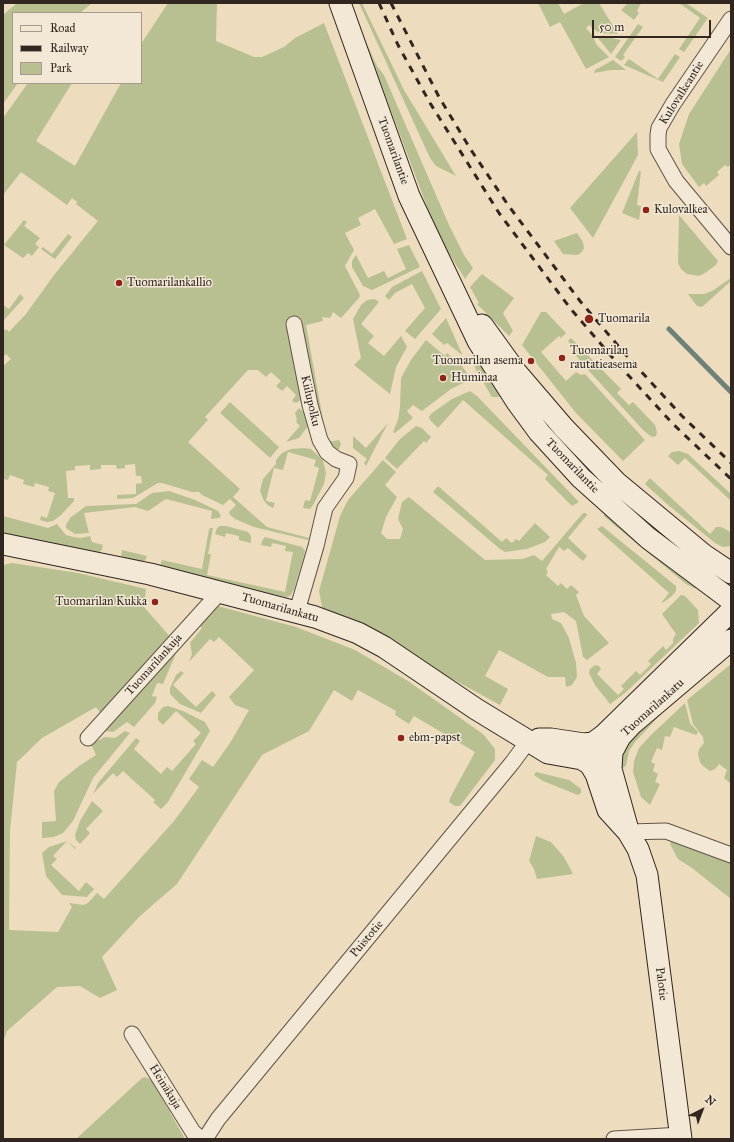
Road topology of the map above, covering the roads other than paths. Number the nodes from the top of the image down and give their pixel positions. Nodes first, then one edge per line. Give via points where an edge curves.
1 (340, 3) edge
2 (731, 19) edge
3 (731, 247) edge
4 (457, 295) junction
5 (294, 324) dead end
6 (3, 544) edge
7 (731, 573) edge
8 (220, 592) junction
9 (731, 600) edge
10 (297, 611) junction
11 (731, 611) edge
12 (731, 640) edge
13 (88, 738) dead end
14 (529, 740) junction
15 (593, 743) junction
16 (612, 752) junction
17 (590, 764) junction
18 (628, 832) junction
19 (731, 855) edge
20 (132, 1034) dead end
21 (681, 1137) edge
22 (201, 1139) edge
23 (205, 1139) edge
24 (614, 1139) edge

1 - 4 street, Tuomarilantie via 409,196
2 - 3 street, Kulovalkeantie via 673,104 659,128 658,135 658,148 676,181
4 - 7 street, Tuomarilantie via 490,334 516,372 564,428 616,482 704,555
4 - 9 street, Tuomarilantie via 482,347 517,402 562,458 648,538
5 - 10 street, Kiilupolku via 310,405 320,440 327,452 349,464 346,478 325,508
6 - 8 street, Tuomarilankatu via 112,565
8 - 10 street, Tuomarilankatu
8 - 13 street, Tuomarilankuja
10 - 14 street, Tuomarilankatu via 358,633 384,647 476,709
11 - 15 street, Tuomarilankatu
12 - 16 street, Tuomarilankatu via 632,724 620,737
14 - 15 street via 551,738 584,744
14 - 17 street, Tuomarilankatu via 548,753 582,759
14 - 23 street, Puistotie via 218,1119
15 - 16 street
15 - 17 street
16 - 17 street
16 - 18 street, Palotie via 611,769
17 - 18 street, Palotie via 608,810
18 - 19 street via 666,831
18 - 21 street, Palotie via 638,849 647,875
20 - 22 street, Heinäkuja via 193,1132
21 - 24 street

